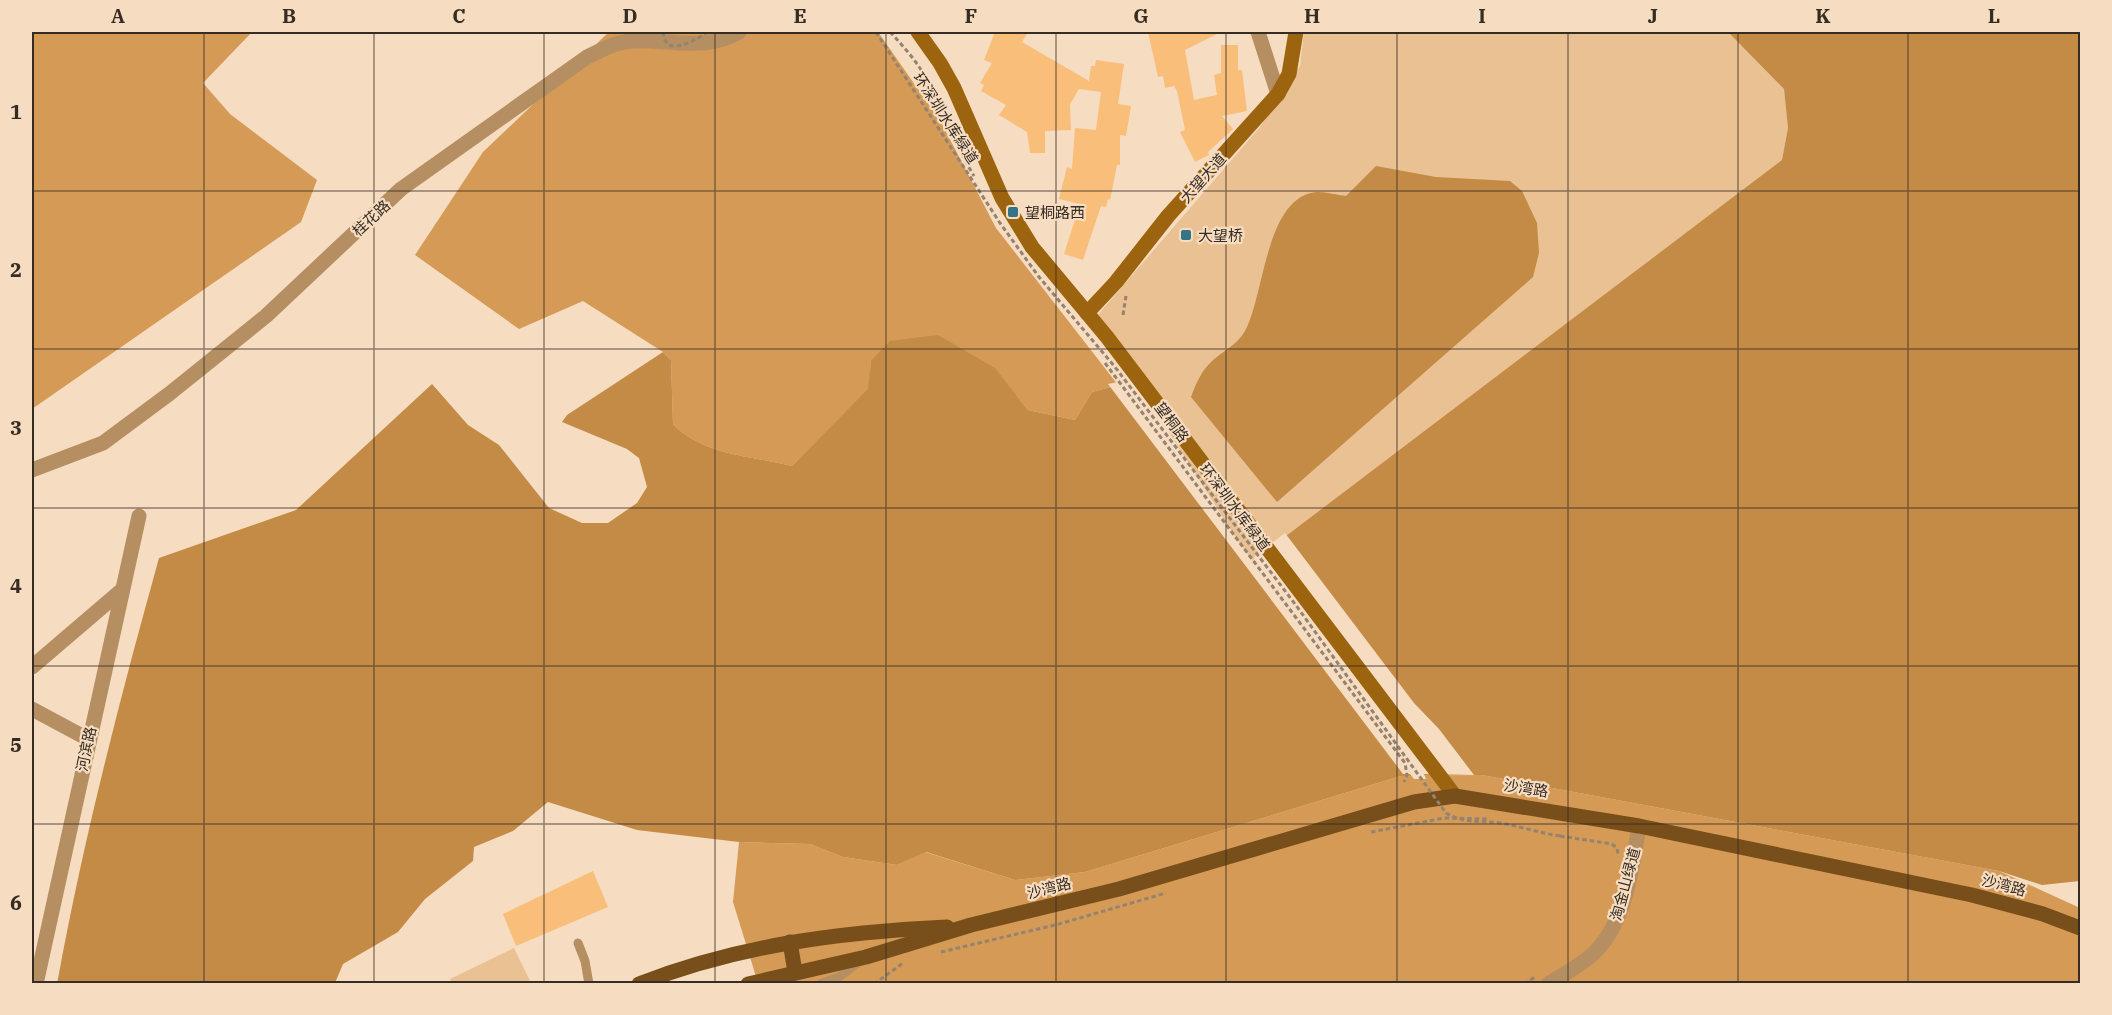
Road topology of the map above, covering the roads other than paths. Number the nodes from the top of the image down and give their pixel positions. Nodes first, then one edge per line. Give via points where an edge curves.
1 (739, 32) edge
2 (918, 32) edge
3 (1258, 32) edge
4 (1296, 32) edge
5 (1278, 94) junction
6 (1087, 313) junction
7 (32, 470) edge
8 (140, 516) dead end
9 (122, 590) junction
10 (32, 667) edge
11 (32, 709) edge
12 (88, 739) junction
13 (1455, 796) junction
14 (1639, 826) junction
15 (971, 925) junction
16 (2080, 928) edge
17 (790, 942) junction
18 (578, 943) dead end
19 (866, 957) junction
20 (795, 972) junction
21 (835, 980) edge
22 (36, 984) edge
23 (589, 984) edge
24 (639, 984) edge
25 (748, 984) edge
26 (820, 984) edge
27 (1548, 984) edge

1 - 7 street, 桂花路 via 712,43 630,41 587,57 401,189 266,316 169,394 103,443
2 - 6 main road, 望桐路 via 954,88 1002,198 1032,247
3 - 5 street
4 - 5 main road, 大望大道 via 1288,74
5 - 6 main road, 大望大道
6 - 13 main road, 望桐路
8 - 9 street, 河滨路
9 - 10 street
9 - 12 street, 河滨路
11 - 12 street
12 - 22 street, 河滨路
13 - 14 main road, 沙湾路
13 - 15 main road, 沙湾路 via 1414,802 1119,889
14 - 16 main road, 沙湾路 via 1972,895
14 - 27 street, 淘金山绿道 via 1618,918 1608,938 1594,954
15 - 17 main road, 沙湾路 via 873,931
15 - 19 main road, 沙湾路
17 - 20 main road
17 - 24 main road, 沙湾路 via 688,964
18 - 23 lane
19 - 20 main road, 沙湾路
19 - 21 lane
20 - 25 main road, 沙湾路
21 - 26 lane

